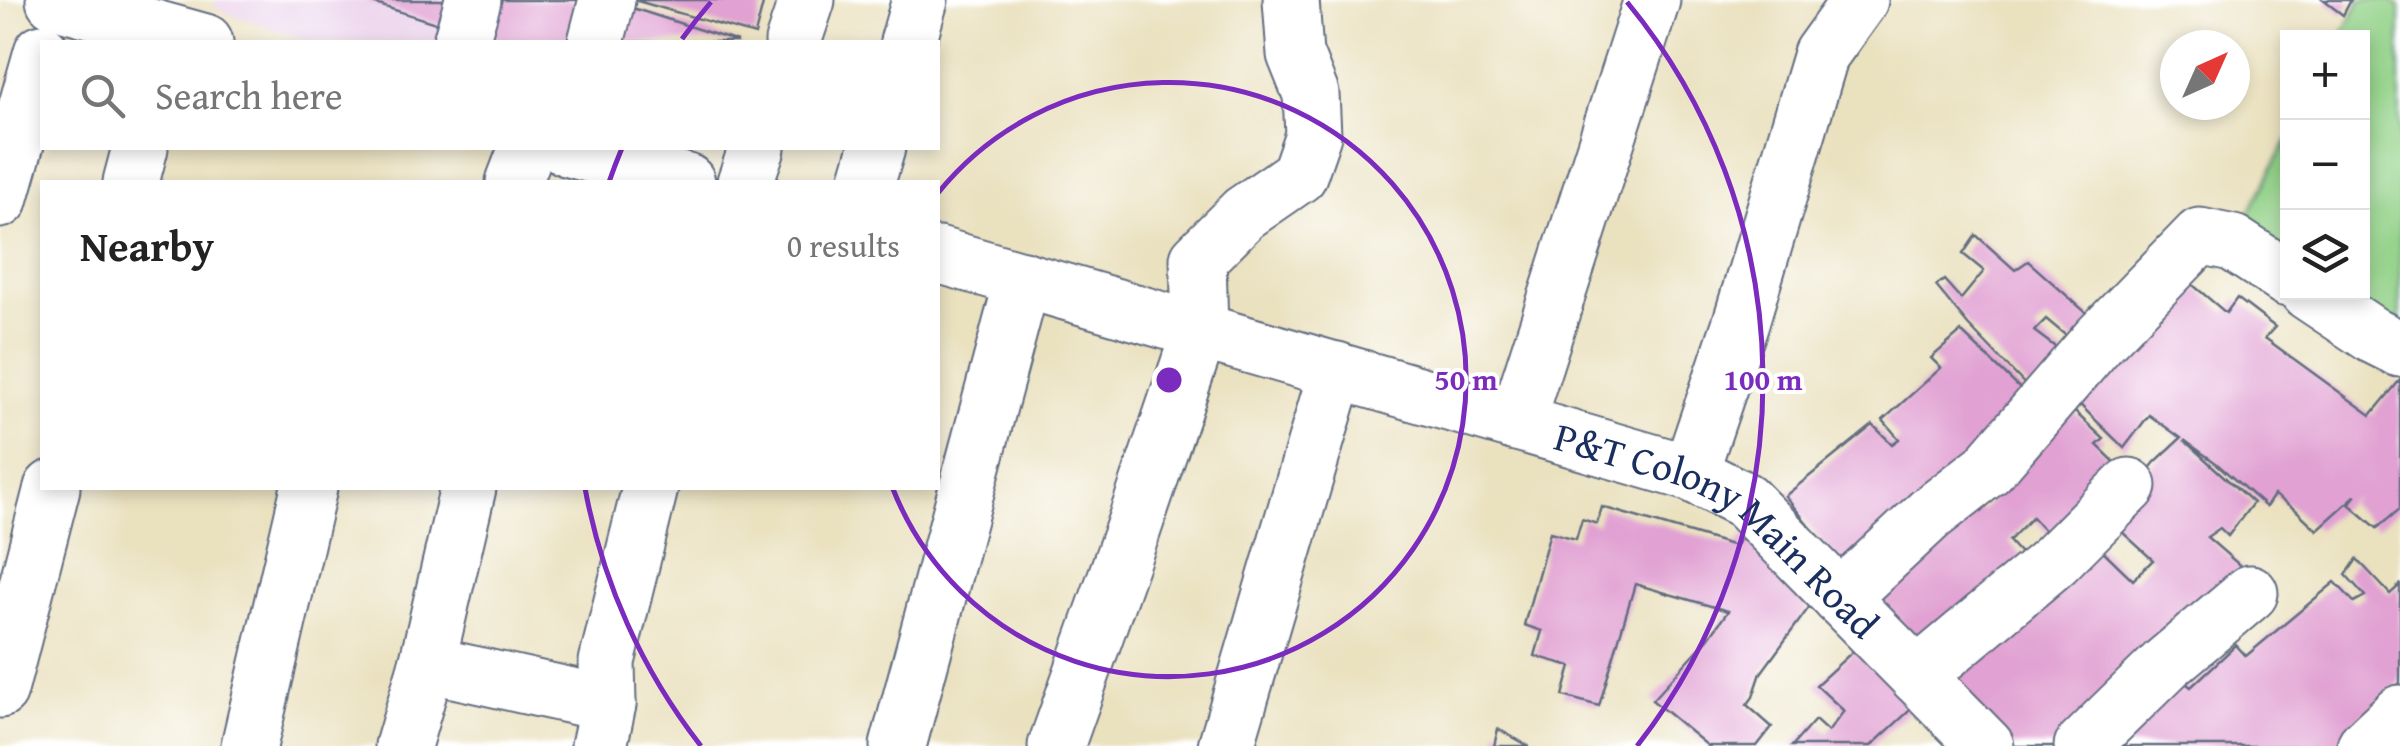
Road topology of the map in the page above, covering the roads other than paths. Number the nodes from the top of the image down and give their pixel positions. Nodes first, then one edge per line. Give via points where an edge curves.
1 (56, 0) edge
2 (473, 0) edge
3 (607, 0) edge
4 (807, 0) edge
5 (920, 0) edge
6 (1291, 0) edge
7 (1652, 0) edge
8 (1860, 0) edge
9 (186, 31) edge
10 (46, 40) edge
11 (462, 40) edge
12 (597, 40) edge
13 (793, 40) edge
14 (909, 40) edge
15 (40, 59) edge
16 (139, 150) edge
17 (526, 150) edge
18 (575, 150) edge
19 (756, 150) edge
20 (876, 150) edge
21 (132, 180) edge
22 (515, 180) edge
23 (680, 180) edge
24 (746, 180) edge
25 (868, 180) edge
26 (0, 200) edge
27 (940, 256) edge
28 (2280, 274) edge
29 (1022, 280) junction
30 (2320, 300) edge
31 (1200, 331) junction
32 (2400, 349) edge
33 (1337, 370) junction
34 (1516, 423) junction
35 (1690, 473) junction
36 (2129, 486) dead end
37 (51, 490) edge
38 (308, 490) edge
39 (468, 490) edge
40 (650, 490) edge
41 (2250, 593) dead end
42 (1840, 598) junction
43 (428, 664) junction
44 (1917, 676) junction
45 (0, 690) edge
46 (2400, 713) edge
47 (604, 725) edge
48 (249, 746) edge
49 (402, 746) edge
50 (898, 746) edge
51 (1056, 746) edge
52 (1226, 746) edge
53 (1986, 746) edge
54 (2082, 746) edge
55 (2365, 746) edge

1 - 9 street
1 - 10 street
2 - 11 street
3 - 12 street
4 - 13 street
5 - 14 street
6 - 31 street via 1313,135 1299,175 1244,213 1198,259
7 - 34 street
8 - 35 street via 1820,54
15 - 26 street
16 - 21 street
17 - 22 street
18 - 23 street
19 - 24 street
20 - 25 street
27 - 29 street, P&T Colony Main Road
28 - 42 street via 2233,243 2200,236 1988,469
29 - 31 street, P&T Colony Main Road
29 - 50 street
30 - 32 street
31 - 33 street, P&T Colony Main Road
31 - 51 street
33 - 34 street, P&T Colony Main Road
33 - 52 street
34 - 35 street, P&T Colony Main Road
35 - 42 street, P&T Colony Main Road via 1744,500
36 - 44 street via 2054,561
37 - 45 street
38 - 48 street
39 - 43 street
40 - 47 street via 607,662
41 - 54 street
42 - 44 street, P&T Colony Main Road
43 - 47 street
43 - 49 street
44 - 53 street, P&T Colony Main Road
46 - 55 street

